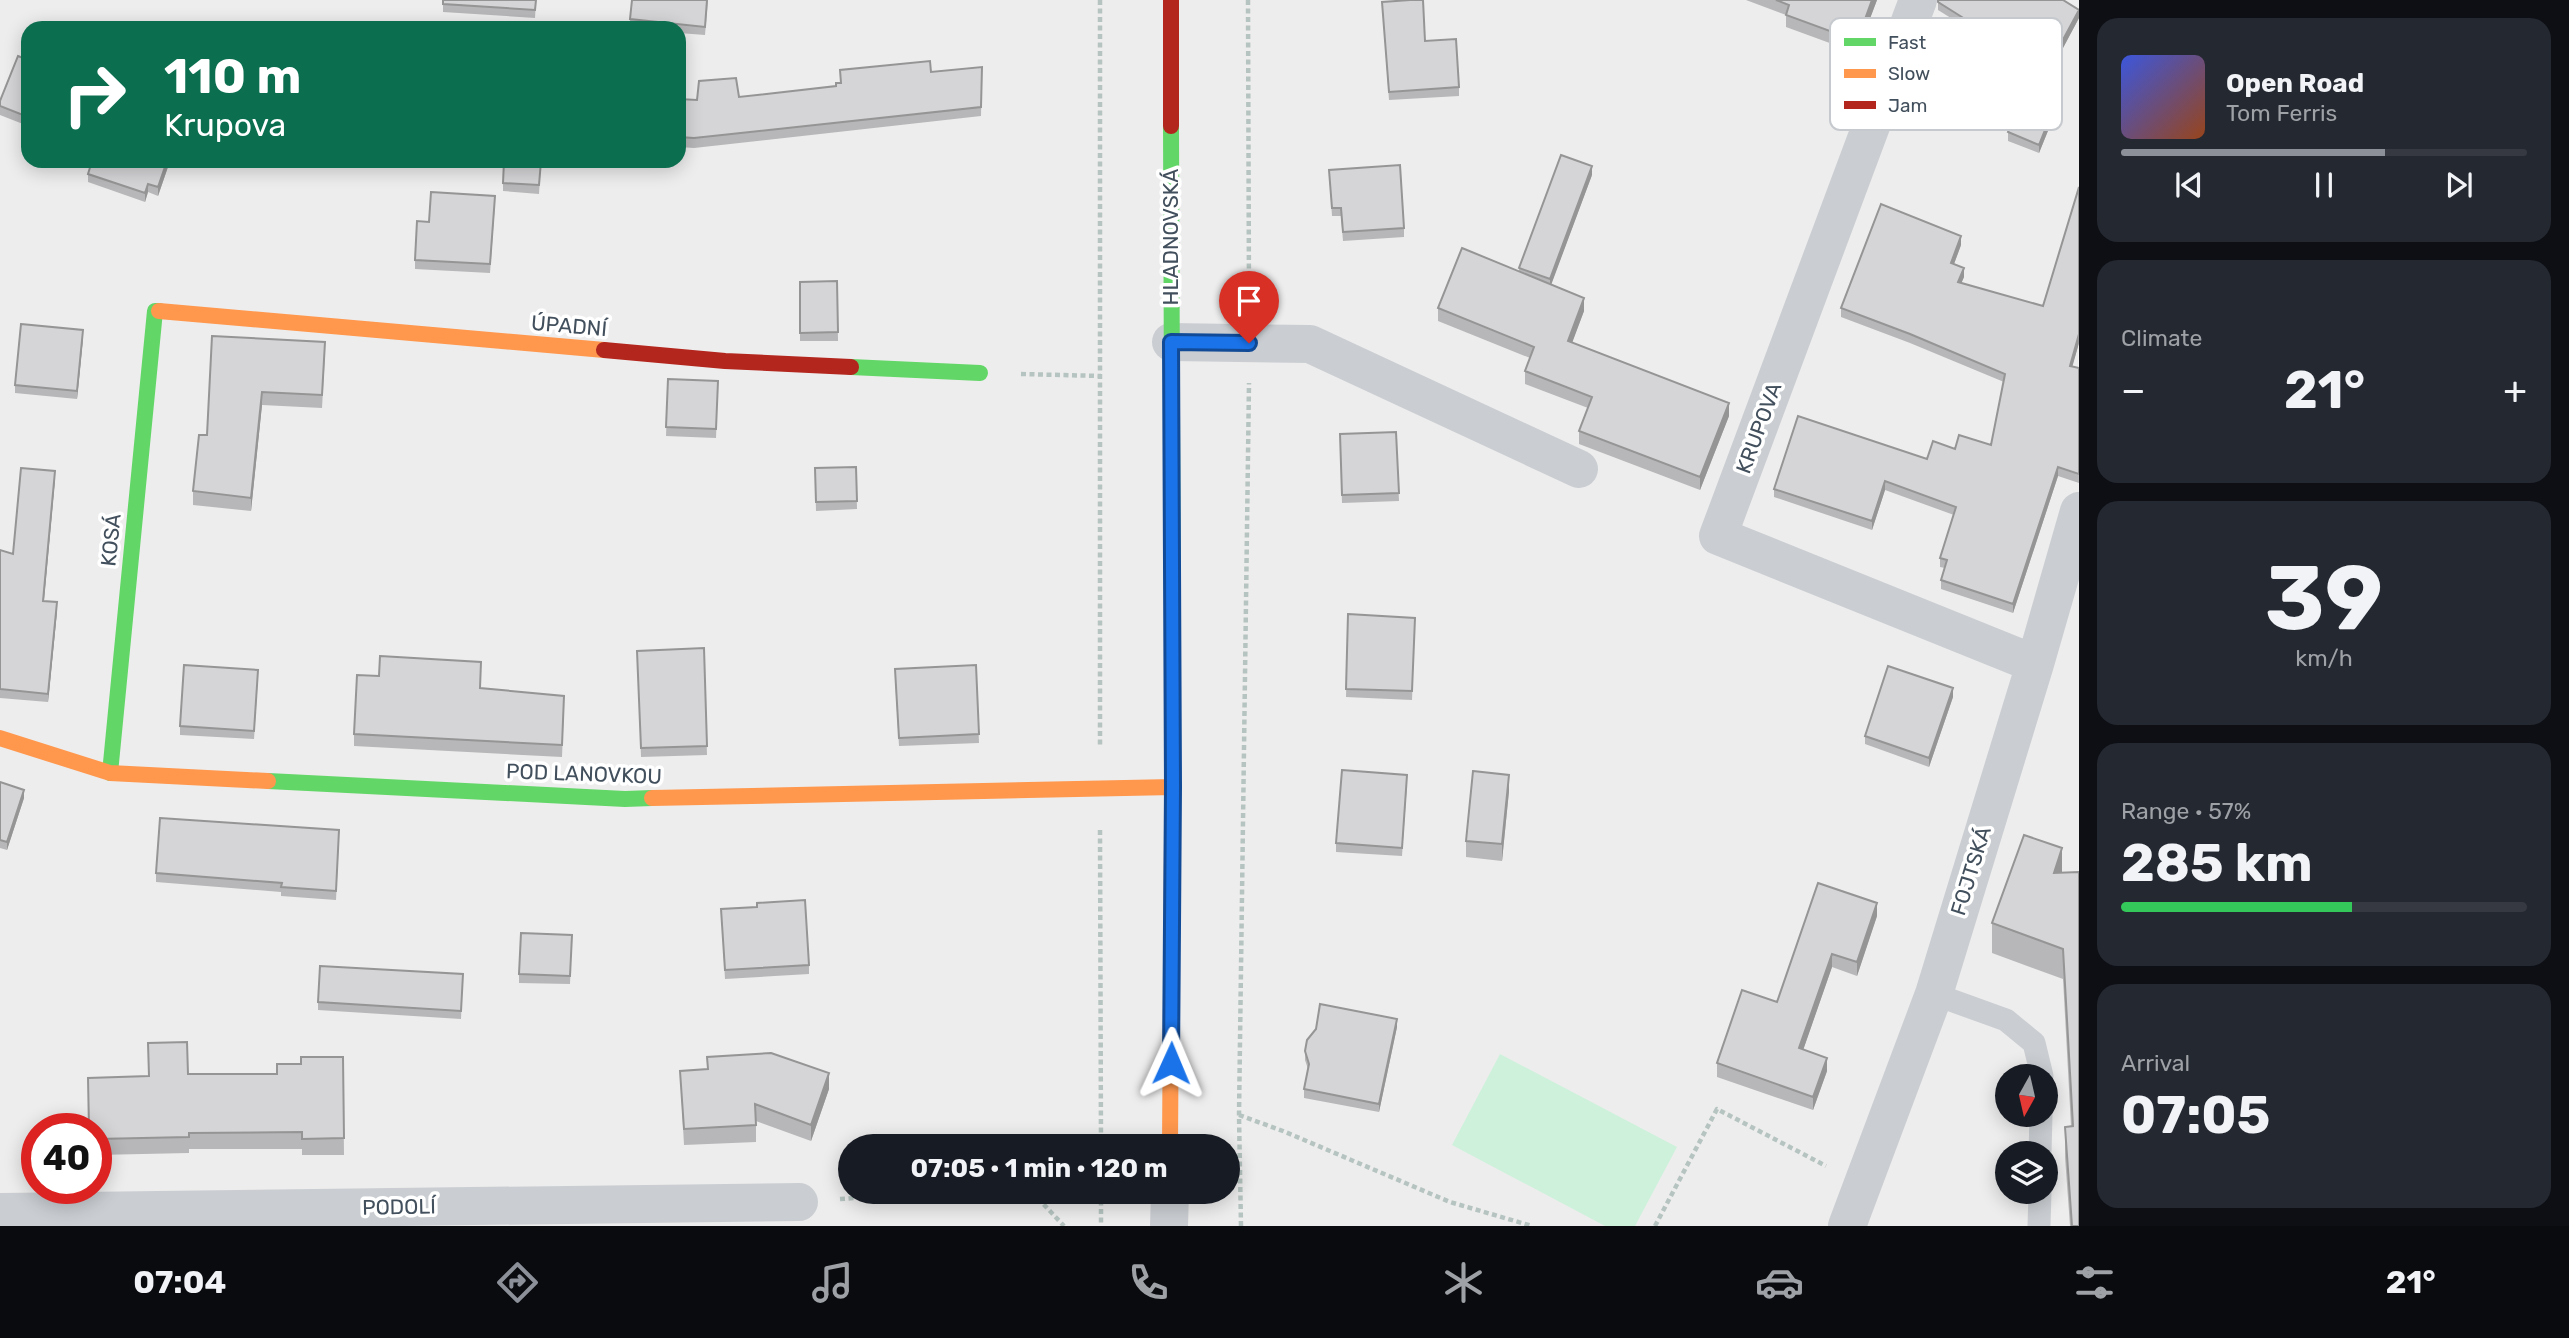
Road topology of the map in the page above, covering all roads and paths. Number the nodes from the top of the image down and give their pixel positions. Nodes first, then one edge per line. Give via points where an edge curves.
1 (1100, 0) edge
2 (1171, 0) edge
3 (1248, 0) edge
4 (1918, 0) edge
5 (1911, 18) edge
6 (1869, 130) edge
7 (155, 311) joint
8 (1171, 342) junction
9 (1249, 343) junction
10 (980, 373) joint
11 (1101, 376) junction
12 (1579, 469) dead end
13 (2079, 511) edge
14 (2035, 664) junction
15 (0, 738) edge
16 (110, 773) junction
17 (1173, 787) junction
18 (1100, 789) junction
19 (1934, 994) junction
20 (2039, 1064) edge
21 (1239, 1115) junction
22 (1101, 1134) edge
23 (1170, 1134) edge
24 (1830, 1168) dead end
25 (838, 1199) edge
26 (799, 1202) joint
27 (1043, 1204) edge
28 (1101, 1204) edge
29 (2040, 1204) edge
30 (0, 1212) edge
31 (1851, 1217) edge
32 (1064, 1226) edge
33 (1101, 1226) edge
34 (1241, 1226) edge
35 (1532, 1226) edge
36 (1655, 1226) edge
37 (2039, 1226) edge

1 - 11 path
2 - 8 street, HLADNOVSKÁ
3 - 9 path
4 - 5 street, KRUPOVA
6 - 14 street, KRUPOVA via 1718,536
7 - 10 street, ÚPADNÍ via 725,361
7 - 16 street, KOSÁ
8 - 9 street
8 - 17 street, HLADNOVSKÁ
9 - 12 street via 1311,344
9 - 21 path
10 - 11 path
11 - 18 path
13 - 14 street, FOJTSKÁ
14 - 19 street, FOJTSKÁ
15 - 16 street, POD LANOVKOU
16 - 18 street, POD LANOVKOU via 625,799
17 - 18 street, POD LANOVKOU
17 - 23 street, HLADNOVSKÁ
18 - 22 path
19 - 20 lane via 2006,1020 2034,1043
19 - 31 street, FOJTSKÁ
21 - 34 path
21 - 35 path via 1450,1202
24 - 36 path via 1717,1108
25 - 26 path
26 - 30 street, PODOLÍ
27 - 32 path
28 - 33 path
29 - 37 lane

